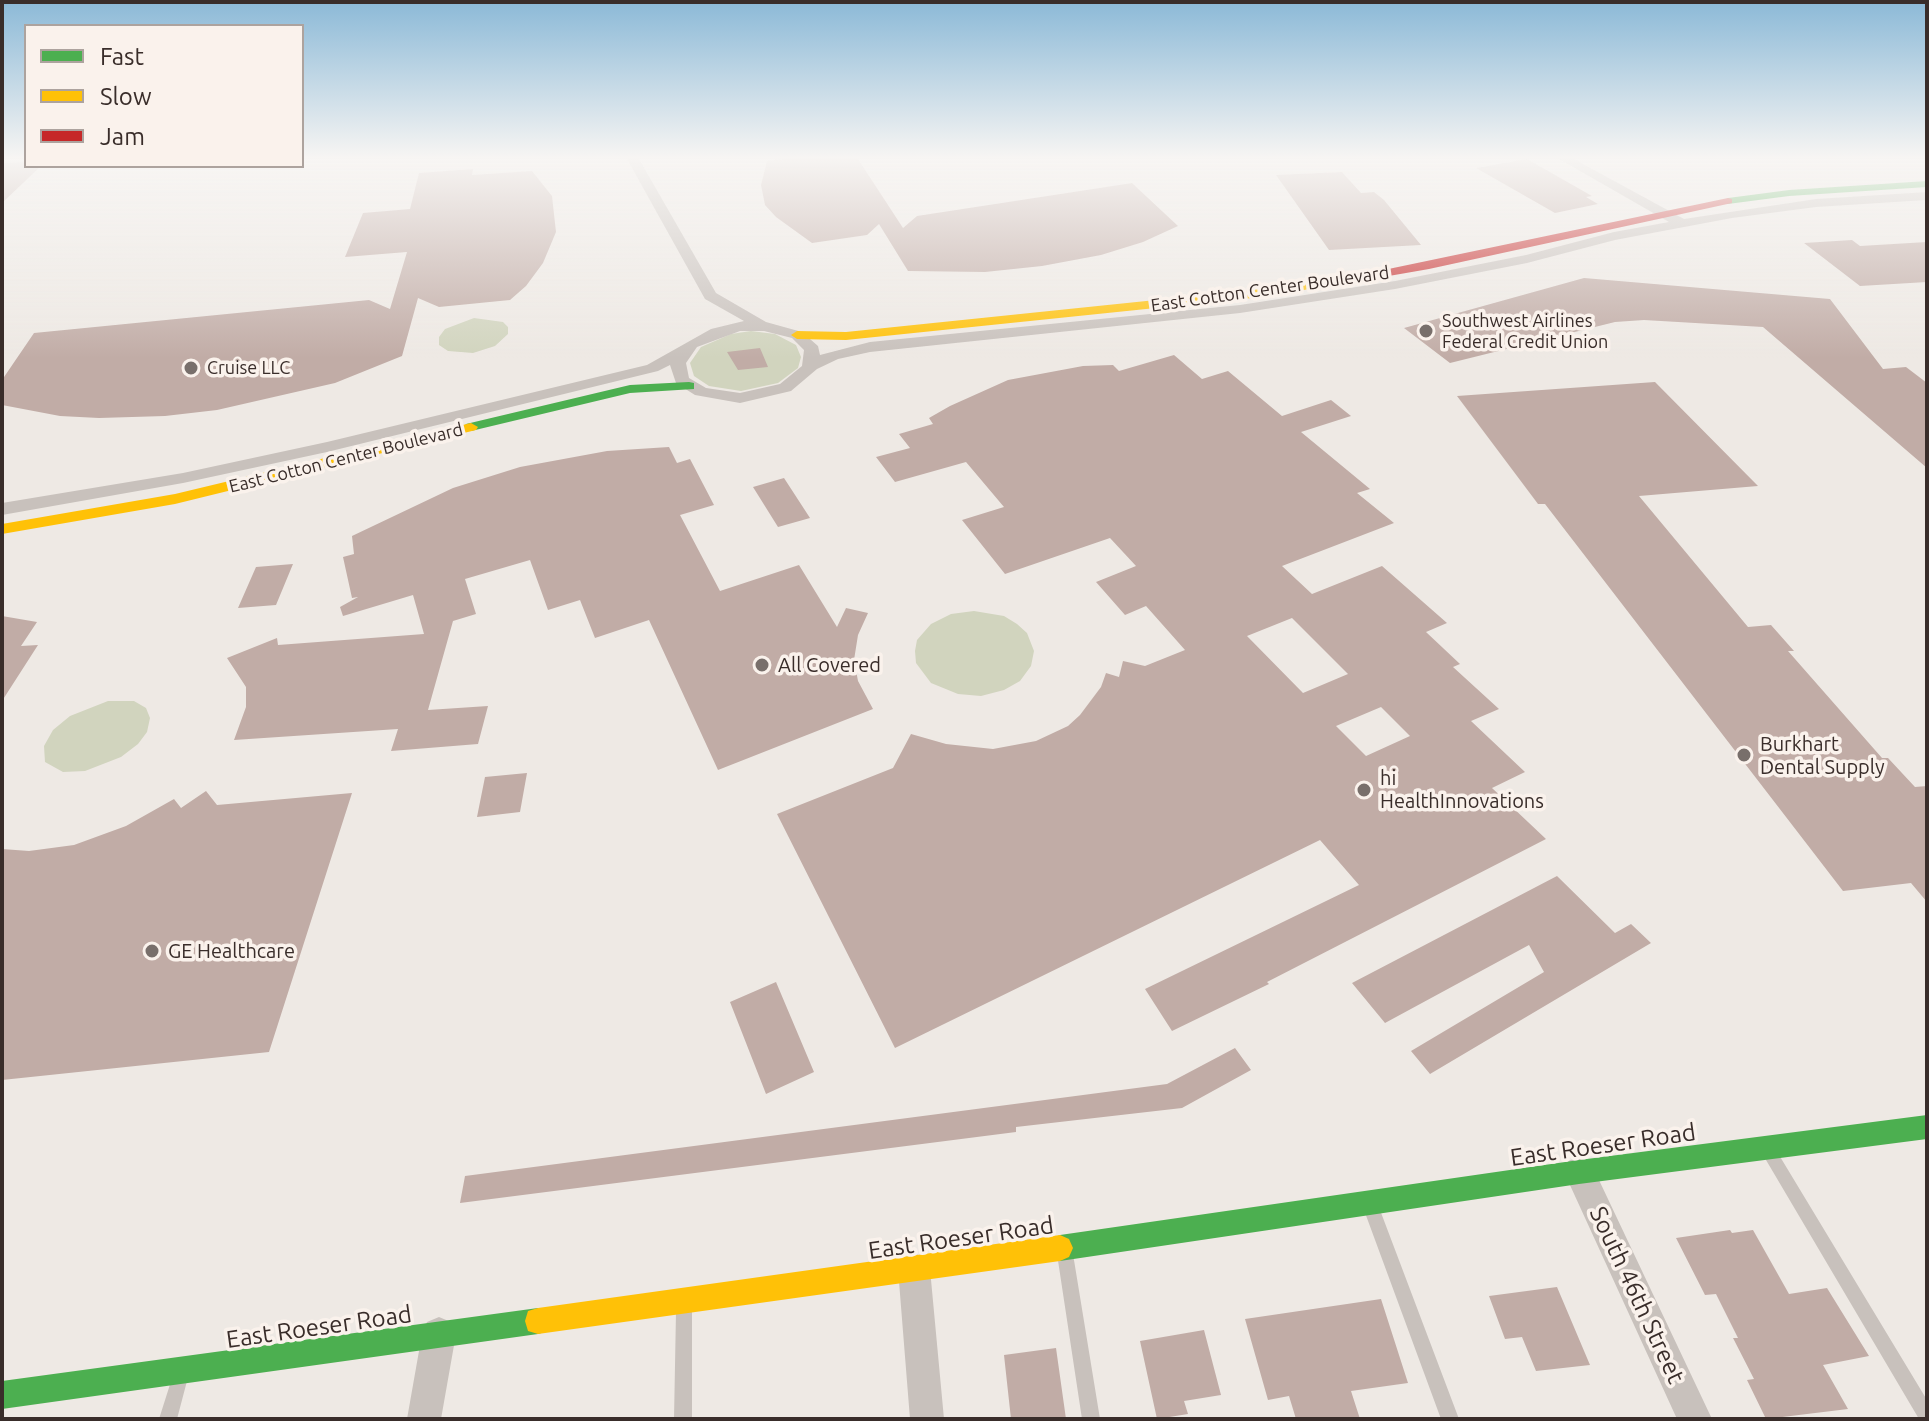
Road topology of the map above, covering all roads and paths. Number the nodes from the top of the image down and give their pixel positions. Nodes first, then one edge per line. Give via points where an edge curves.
1 (670, 225) edge
2 (1607, 225) edge
3 (1671, 225) edge
4 (710, 296) junction
5 (1089, 311) junction
6 (765, 326) junction
7 (797, 335) junction
8 (702, 337) junction
9 (952, 338) junction
10 (684, 351) junction
11 (811, 366) junction
12 (689, 386) junction
13 (2, 509) edge
14 (2, 529) edge
15 (1927, 1127) edge
16 (1767, 1147) junction
17 (1579, 1172) junction
18 (1369, 1202) junction
19 (1064, 1247) junction
20 (914, 1269) junction
21 (684, 1300) junction
22 (439, 1334) junction
23 (182, 1371) junction
24 (2, 1395) edge
25 (1927, 1416) edge
26 (168, 1419) edge
27 (424, 1419) edge
28 (683, 1419) edge
29 (927, 1419) edge
30 (1091, 1419) edge
31 (1450, 1419) edge
32 (1695, 1419) edge

1 - 4 street
2 - 5 street, East Cotton Center Boulevard via 1342,281
3 - 9 street, East Cotton Center Boulevard via 1459,274 1322,297
4 - 6 street
4 - 8 street
5 - 7 street, East Cotton Center Boulevard via 846,336
5 - 9 street via 1068,321
6 - 7 street, East Cotton Center Boulevard
6 - 8 street, East Cotton Center Boulevard via 728,328
7 - 11 street via 812,349
8 - 10 street, East Cotton Center Boulevard
9 - 11 street, East Cotton Center Boulevard via 854,350
10 - 12 street via 678,370
10 - 13 street, East Cotton Center Boulevard via 652,368 327,447
11 - 12 street, East Cotton Center Boulevard via 795,383 758,396 716,396
12 - 14 street, East Cotton Center Boulevard via 618,391 188,496
15 - 16 street, East Roeser Road
16 - 17 street, East Roeser Road
16 - 25 lane
17 - 18 street, East Roeser Road
17 - 32 street, South 46th Street
18 - 19 street, East Roeser Road
18 - 31 lane
19 - 20 street, East Roeser Road
19 - 30 lane
20 - 21 street, East Roeser Road
20 - 29 street
21 - 22 street, East Roeser Road
21 - 28 lane
22 - 23 street, East Roeser Road
22 - 27 street
23 - 24 street, East Roeser Road
23 - 26 lane

